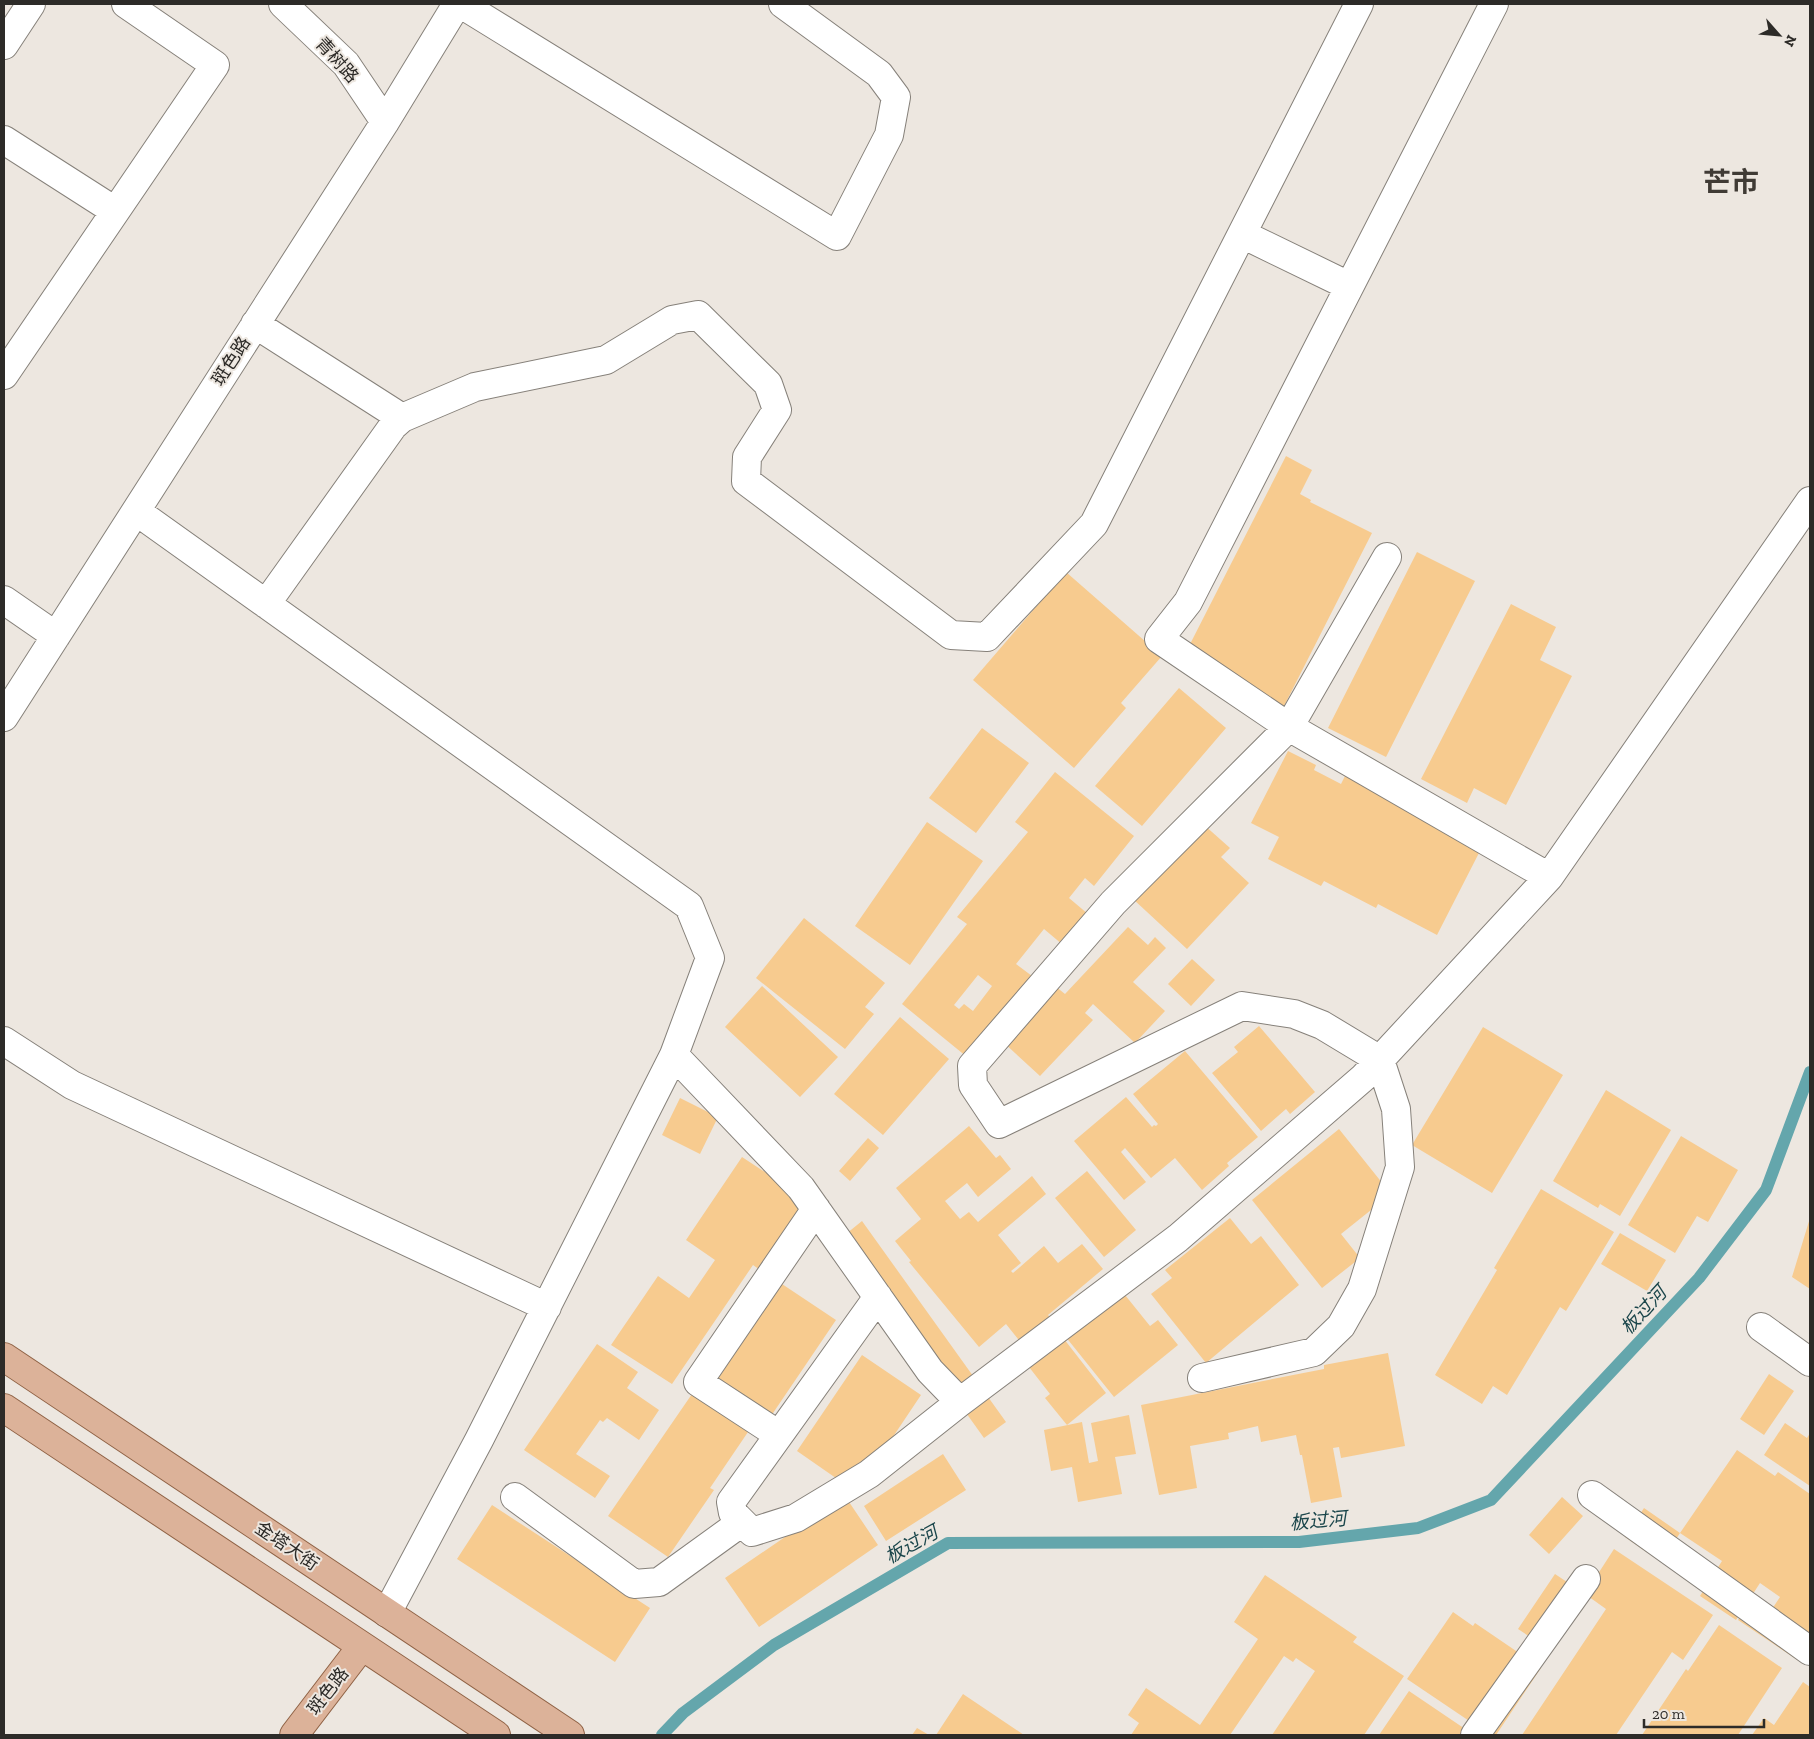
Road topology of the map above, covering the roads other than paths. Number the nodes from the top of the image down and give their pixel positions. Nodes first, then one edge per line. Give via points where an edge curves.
1 (31, 4) edge
2 (126, 4) edge
3 (283, 4) edge
4 (457, 4) edge
5 (461, 4) edge
6 (783, 4) edge
7 (1359, 4) edge
8 (1494, 4) edge
9 (4, 45) edge
10 (385, 122) junction
11 (4, 140) edge
12 (115, 211) junction
13 (1242, 234) junction
14 (1349, 286) junction
15 (255, 324) junction
16 (4, 372) edge
17 (402, 418) junction
18 (1810, 501) edge
19 (136, 510) junction
20 (1387, 557) dead end
21 (4, 600) edge
22 (266, 604) junction
23 (56, 636) junction
24 (4, 717) edge
25 (1289, 727) junction
26 (1549, 877) junction
27 (4, 1041) edge
28 (674, 1055) junction
29 (1380, 1060) junction
30 (816, 1209) junction
31 (878, 1297) junction
32 (547, 1307) junction
33 (1761, 1328) dead end
34 (4, 1358) edge
35 (1810, 1362) edge
36 (1202, 1378) dead end
37 (960, 1402) junction
38 (4, 1408) edge
39 (779, 1435) junction
40 (1592, 1495) dead end
41 (515, 1497) dead end
42 (742, 1522) junction
43 (1586, 1579) dead end
44 (387, 1613) junction
45 (362, 1646) junction
46 (1810, 1651) edge
47 (563, 1730) edge
48 (294, 1735) edge
49 (496, 1735) edge
50 (1475, 1735) edge

1 - 9 street
2 - 12 street via 215,65
3 - 10 street, 青树路 via 346,64
4 - 10 street, 斑色路
5 - 6 street via 837,236 889,135 896,97 879,74
7 - 13 street
8 - 14 street
10 - 15 street, 斑色路
11 - 12 street
12 - 16 street
13 - 14 street
13 - 17 street via 1094,524 987,637 951,635 746,481 747,457 777,410 768,384 698,315 672,320 606,360 475,387
14 - 25 street via 1188,602 1159,640
15 - 17 street
15 - 19 street, 斑色路
17 - 22 street via 393,426
18 - 26 street
19 - 22 street
19 - 23 street, 斑色路
20 - 25 street
21 - 23 street
22 - 28 street via 689,906 710,958
23 - 24 street, 斑色路
25 - 26 street
25 - 29 street via 1113,903 972,1066 973,1085 999,1124 1242,1006 1294,1014 1322,1025
26 - 29 street
27 - 32 street via 72,1085
28 - 30 street via 801,1188
28 - 32 street
29 - 36 street via 1396,1109 1400,1168 1362,1290 1341,1326 1314,1352
29 - 37 street via 1178,1238
30 - 31 street
30 - 39 street via 698,1382
31 - 37 street via 930,1371
31 - 39 street
32 - 44 street
33 - 35 street
34 - 44 main road, 金塔大街
37 - 42 street via 869,1474 796,1518 752,1532
38 - 45 main road
39 - 42 street via 731,1502 733,1513
40 - 46 street
41 - 42 street via 634,1584 659,1582
43 - 50 street
44 - 47 main road, 金塔大街
45 - 48 main road, 斑色路
45 - 49 main road

